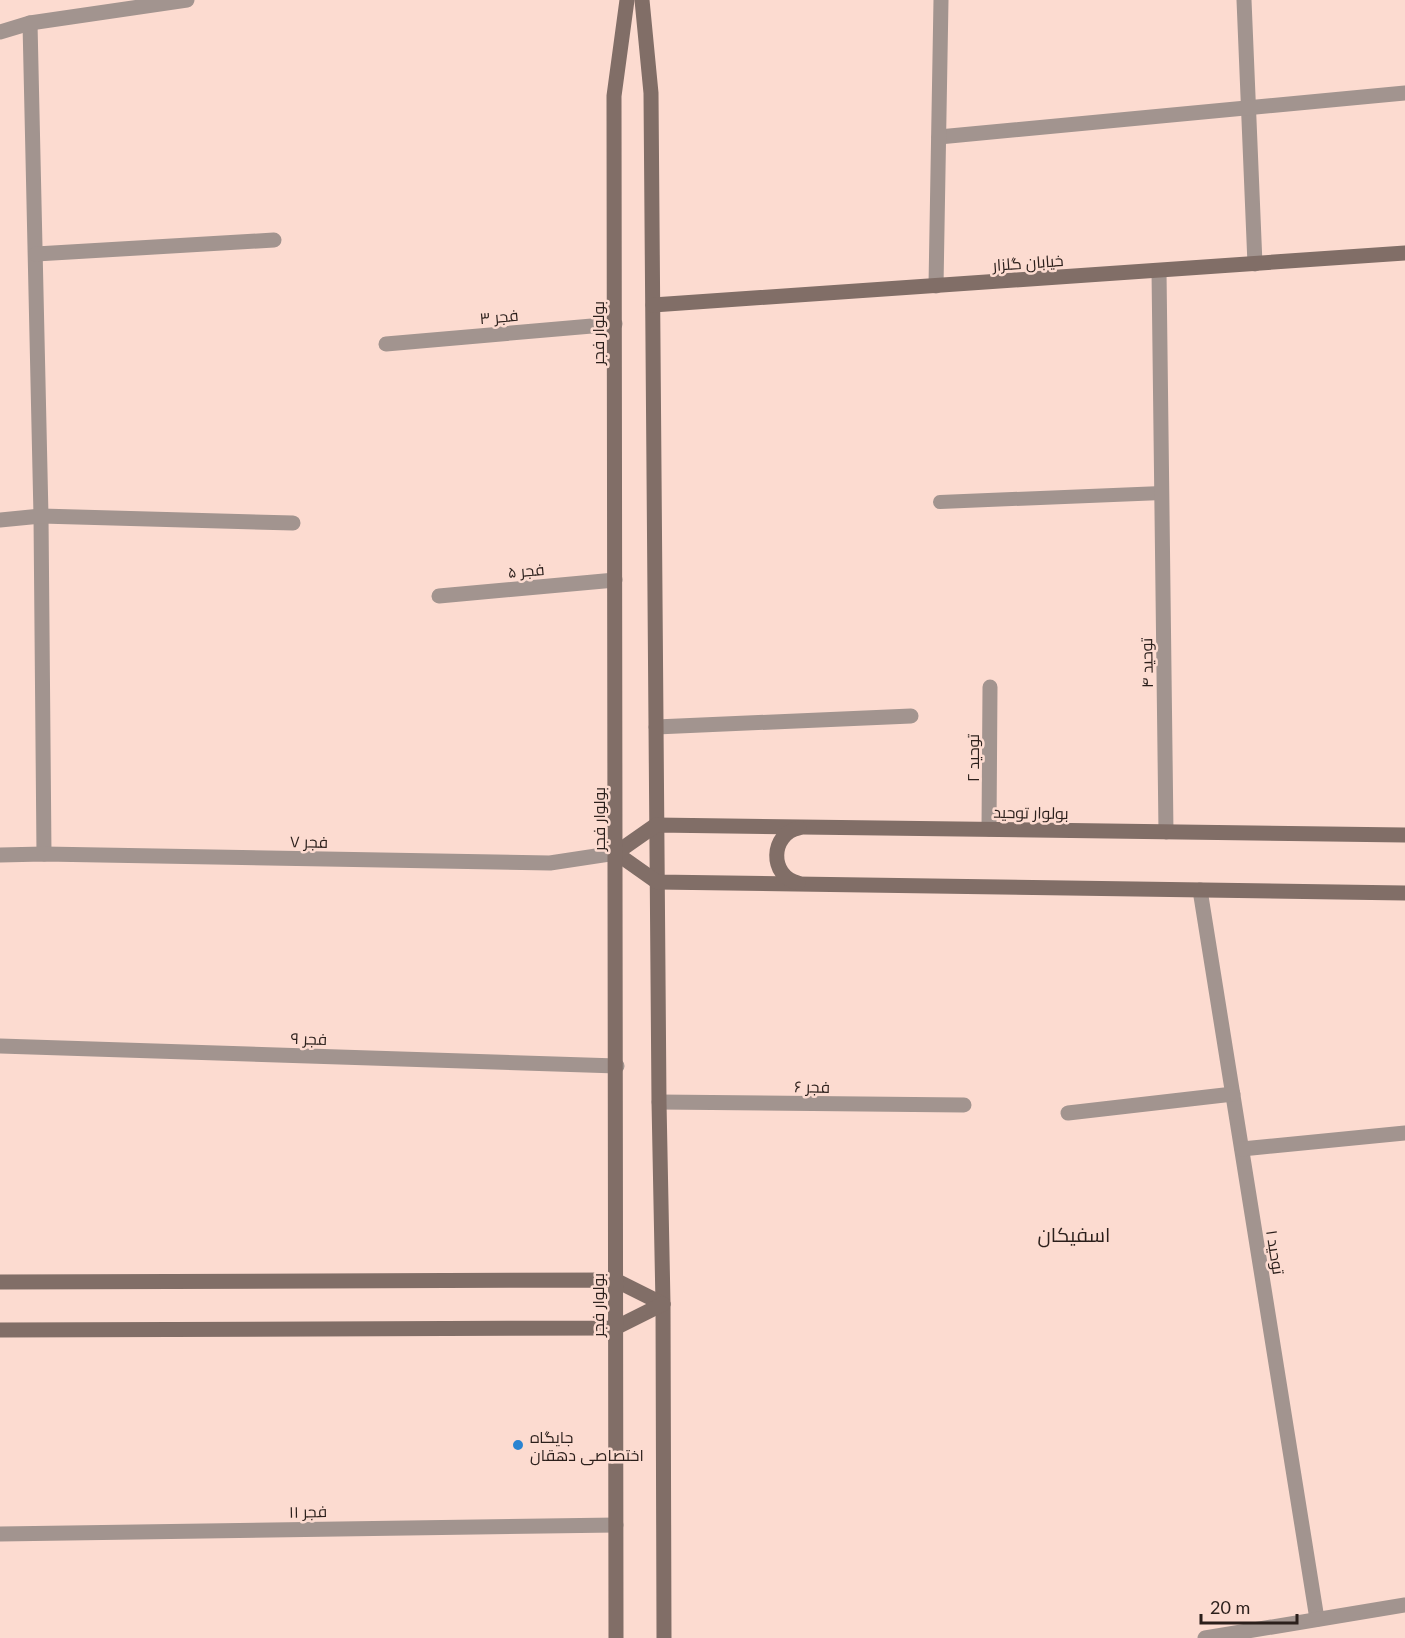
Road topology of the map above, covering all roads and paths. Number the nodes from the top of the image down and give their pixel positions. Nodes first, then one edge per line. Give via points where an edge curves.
1 (187, 0) edge
2 (627, 0) edge
3 (642, 0) edge
4 (941, 0) edge
5 (1244, 0) edge
6 (30, 23) junction
7 (0, 32) edge
8 (1405, 93) edge
9 (1249, 108) junction
10 (939, 137) junction
11 (274, 240) dead end
12 (36, 254) junction
13 (1405, 254) edge
14 (1254, 264) junction
15 (1159, 270) junction
16 (936, 286) junction
17 (652, 305) junction
18 (615, 324) junction
19 (386, 344) dead end
20 (1162, 493) junction
21 (940, 502) dead end
22 (41, 516) junction
23 (0, 520) edge
24 (293, 523) dead end
25 (615, 580) junction
26 (440, 596) dead end
27 (990, 687) dead end
28 (911, 716) dead end
29 (656, 727) junction
30 (657, 825) junction
31 (805, 826) junction
32 (990, 829) junction
33 (1166, 832) junction
34 (1405, 835) edge
35 (616, 853) junction
36 (44, 854) junction
37 (0, 855) edge
38 (657, 882) junction
39 (805, 885) junction
40 (1200, 890) junction
41 (1405, 892) edge
42 (0, 1046) edge
43 (617, 1066) junction
44 (1233, 1094) junction
45 (659, 1102) junction
46 (964, 1105) dead end
47 (1068, 1113) dead end
48 (1405, 1133) edge
49 (1242, 1149) junction
50 (615, 1280) junction
51 (0, 1282) edge
52 (663, 1304) junction
53 (615, 1328) junction
54 (0, 1330) edge
55 (616, 1525) junction
56 (0, 1534) edge
57 (1405, 1605) edge
58 (1317, 1620) junction
59 (616, 1638) edge
60 (664, 1638) edge
61 (1205, 1638) edge

1 - 6 street
2 - 18 street, بولوار فجر via 614,96
3 - 17 street via 651,93
4 - 10 street
5 - 9 street
6 - 7 street
6 - 12 street
8 - 9 street
9 - 10 street
9 - 14 street
10 - 16 street
11 - 12 street
12 - 22 street
13 - 14 street, خیابان گلزار
14 - 15 street, خیابان گلزار
15 - 16 street, خیابان گلزار
15 - 20 street, توحید ۴
16 - 17 street, خیابان گلزار
17 - 29 street
18 - 19 street, فجر ۳
18 - 25 street, بولوار فجر
20 - 21 lane
20 - 33 street, توحید ۴
22 - 23 street
22 - 24 street
22 - 36 street
25 - 26 street, فجر ۵
25 - 35 street, بولوار فجر
27 - 32 street, توحید ۲
28 - 29 street
29 - 30 street
30 - 31 street, بولوار توحید
30 - 35 street
30 - 38 street
31 - 32 street, بولوار توحید
31 - 39 street via 785,835 776,855 784,876
32 - 33 street, بولوار توحید
33 - 34 street, بولوار توحید
35 - 36 street, فجر ۷ via 550,863
35 - 38 street
35 - 43 street, بولوار فجر
36 - 37 street, فجر ۷
38 - 39 street
38 - 45 street
39 - 40 street
40 - 41 street
40 - 44 street, توحید ۱
42 - 43 street, فجر ۹
43 - 50 street, بولوار فجر
44 - 47 street
44 - 49 street, توحید ۱
45 - 46 street, فجر ۶
45 - 52 street
48 - 49 street
49 - 58 street, توحید ۱
50 - 51 street
50 - 52 street
50 - 53 street, بولوار فجر
52 - 53 street
52 - 60 street
53 - 54 street
53 - 55 street, بولوار فجر
55 - 56 street, فجر ۱۱
55 - 59 street, بولوار فجر
57 - 58 street
58 - 61 street

